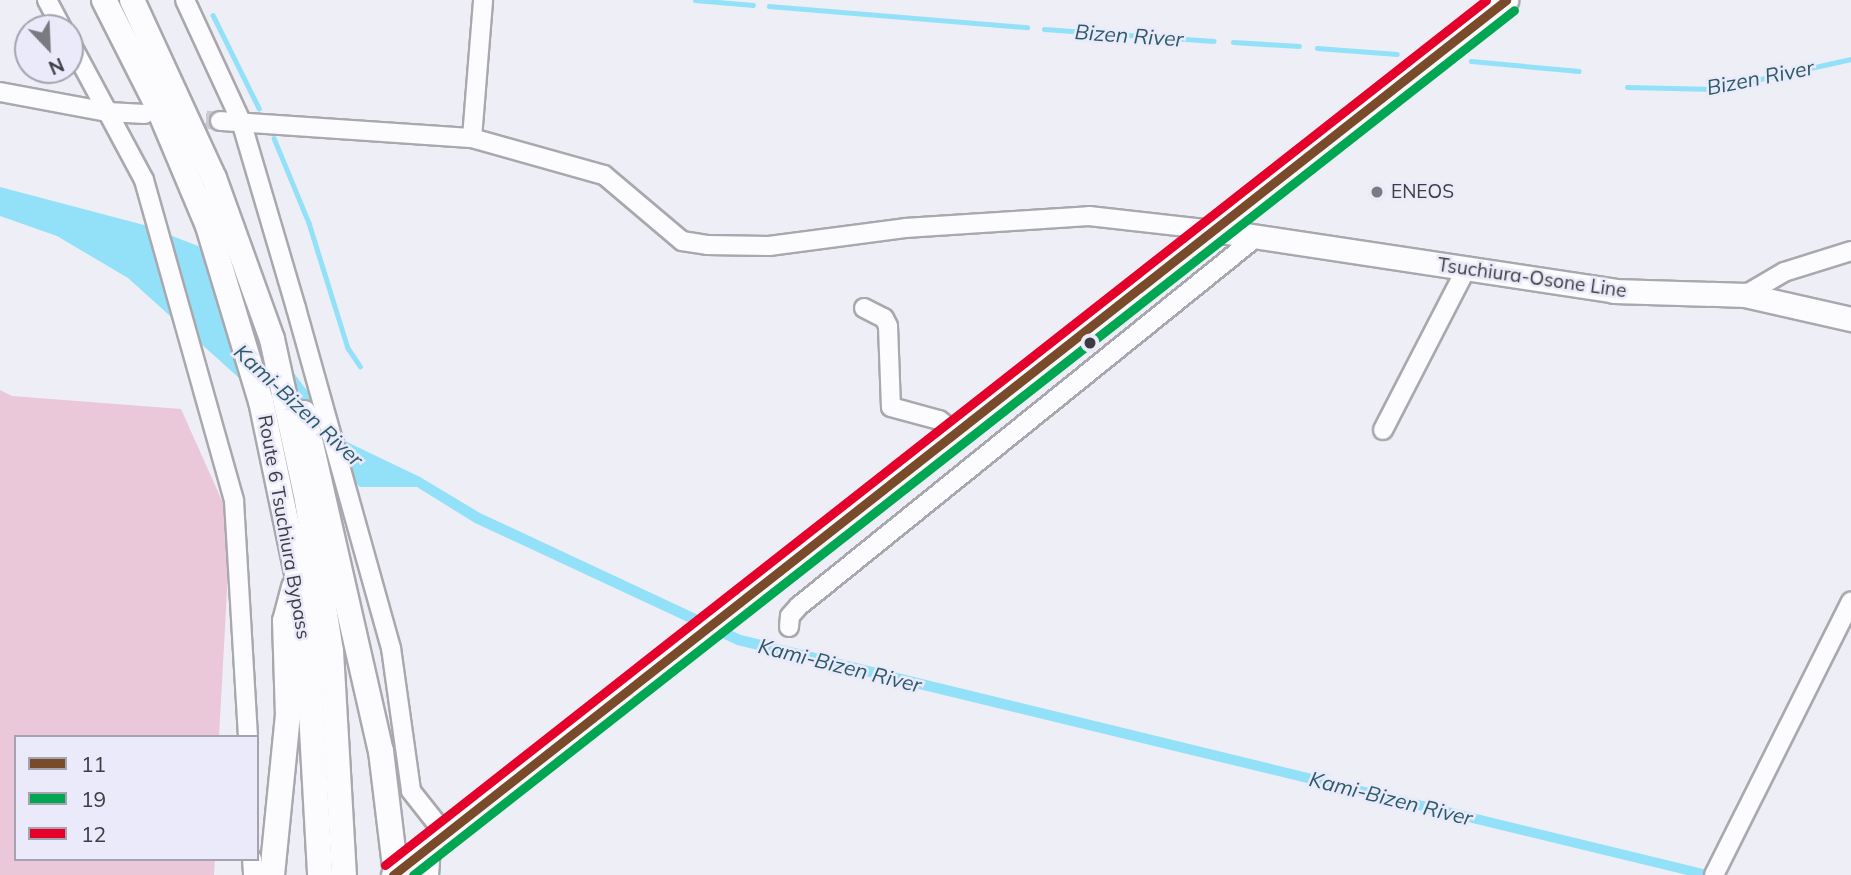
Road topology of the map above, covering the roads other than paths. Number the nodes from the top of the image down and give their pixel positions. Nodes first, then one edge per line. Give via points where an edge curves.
1 (96, 0) edge
2 (104, 0) edge
3 (134, 0) edge
4 (185, 0) edge
5 (483, 0) edge
6 (1506, 0) edge
7 (124, 38) junction
8 (84, 68) edge
9 (0, 92) edge
10 (108, 112) junction
11 (145, 114) dead end
12 (220, 121) tunnel mouth
13 (241, 121) junction
14 (472, 138) junction
15 (1213, 230) junction
16 (1255, 238) junction
17 (1851, 251) edge
18 (1466, 269) junction
19 (1745, 295) junction
20 (864, 308) dead end
21 (1851, 319) edge
22 (1383, 429) dead end
23 (955, 432) junction
24 (316, 496) junction
25 (297, 573) junction
26 (1851, 601) edge
27 (789, 627) dead end
28 (247, 735) edge
29 (438, 839) junction
30 (1717, 868) edge
31 (344, 872) edge
32 (395, 874) edge
33 (272, 875) edge
34 (320, 875) edge
35 (429, 875) edge

1 - 7 highway
2 - 7 highway, Route 6 Tsuchiura Bypass
3 - 24 highway via 241,247 272,339 299,395
4 - 13 street
5 - 14 street
6 - 15 main road
7 - 25 highway, Route 6 Tsuchiura Bypass via 208,226 271,446
8 - 10 street
9 - 10 street
10 - 11 street
10 - 28 street via 144,180 156,215 234,501
12 - 13 street
13 - 14 street
13 - 29 street via 391,648 411,791
14 - 15 street via 604,175 682,241 769,246 918,227 1089,216
15 - 16 main road, Tsuchiura-Osone Line
15 - 23 main road
16 - 18 main road, Tsuchiura-Osone Line
16 - 27 street via 799,606 790,616
17 - 19 street via 1784,272
18 - 19 main road, Tsuchiura-Osone Line via 1614,291
18 - 22 street
19 - 21 main road, Tsuchiura-Osone Line
20 - 23 street via 884,318 888,326 891,407 939,420
23 - 29 main road
24 - 31 highway, Route 6 Tsuchiura Bypass
24 - 32 highway via 381,751
25 - 33 highway via 285,621 287,739
25 - 34 highway, Route 6 Tsuchiura Bypass via 316,741
26 - 30 street
29 - 32 main road
29 - 35 street

